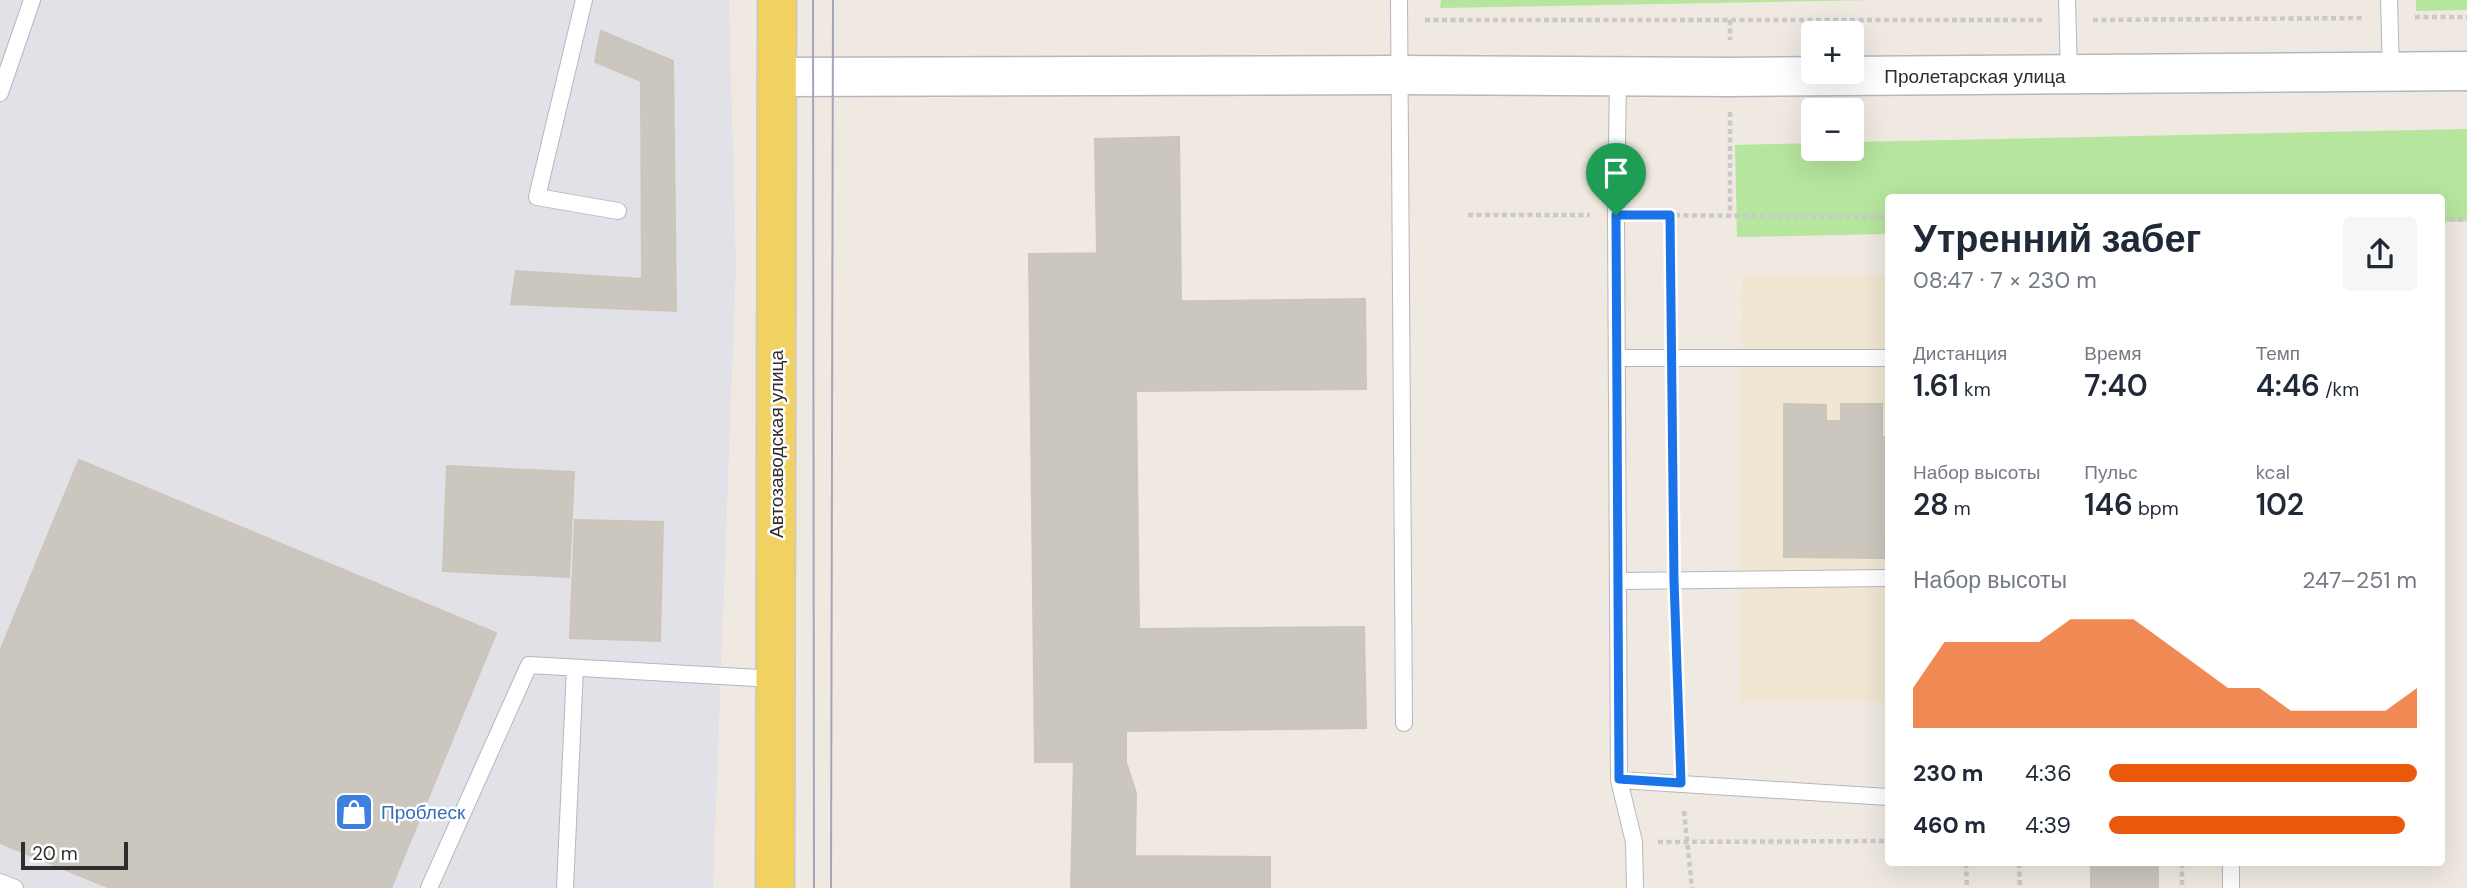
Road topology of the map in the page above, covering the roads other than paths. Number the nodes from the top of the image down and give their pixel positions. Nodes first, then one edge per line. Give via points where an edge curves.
1 (32, 0) edge
2 (584, 0) edge
3 (777, 0) edge
4 (1399, 0) edge
5 (2067, 0) edge
6 (2389, 0) edge
7 (2467, 71) edge
8 (2391, 72) junction
9 (1398, 75) junction
10 (2069, 75) junction
11 (777, 77) junction
12 (1618, 77) junction
13 (0, 93) edge
14 (618, 211) dead end
15 (1617, 358) junction
16 (1885, 358) edge
17 (1885, 578) edge
18 (1618, 581) junction
19 (575, 668) junction
20 (775, 679) junction
21 (1404, 723) dead end
22 (1619, 779) junction
23 (1885, 797) edge
24 (2231, 866) edge
25 (0, 882) edge
26 (15, 888) edge
27 (429, 888) edge
28 (565, 888) edge
29 (775, 888) edge
30 (1635, 888) edge
31 (2231, 888) edge

1 - 13 lane
2 - 14 lane via 537,197
3 - 11 main road, Автозаводская улица
4 - 9 lane
5 - 10 lane
6 - 8 lane
7 - 8 street, Пролетарская улица
8 - 10 street, Пролетарская улица
9 - 11 street, Пролетарская улица
9 - 12 street, Пролетарская улица
9 - 21 lane
10 - 12 street, Пролетарская улица
11 - 20 main road, Автозаводская улица
12 - 15 lane
15 - 16 lane
15 - 18 lane
17 - 18 lane
18 - 22 lane
19 - 20 lane
19 - 27 lane via 529,665
19 - 28 lane
20 - 29 main road, Автозаводская улица
22 - 23 lane
22 - 30 lane via 1633,842
24 - 31 lane
25 - 26 lane

